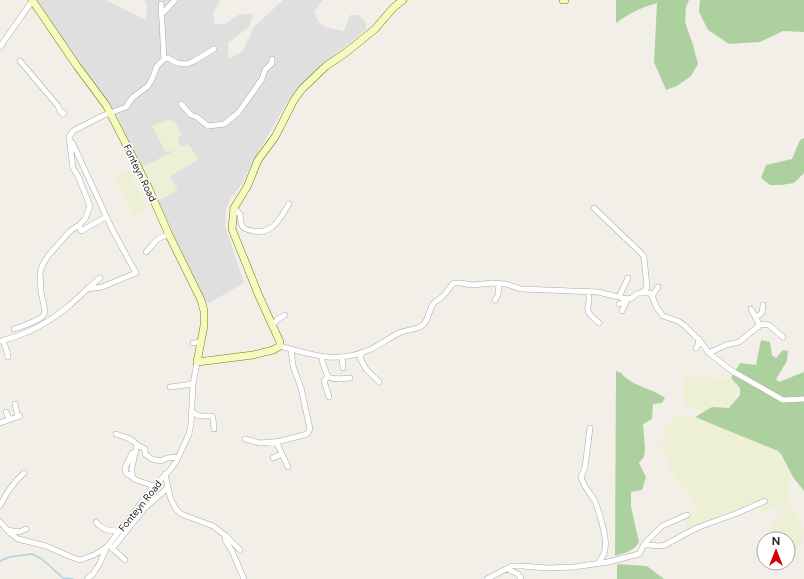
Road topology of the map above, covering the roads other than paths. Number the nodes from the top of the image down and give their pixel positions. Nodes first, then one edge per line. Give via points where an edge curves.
1 (32, 0) edge
2 (175, 0) edge
3 (403, 0) edge
4 (161, 4) dead end
5 (161, 15) junction
6 (0, 47) edge
7 (214, 49) dead end
8 (164, 59) junction
9 (272, 59) dead end
10 (20, 61) dead end
11 (181, 104) dead end
12 (64, 113) dead end
13 (111, 113) junction
14 (70, 137) junction
15 (289, 204) dead end
16 (234, 208) junction
17 (594, 208) dead end
18 (106, 217) junction
19 (79, 225) junction
20 (169, 235) junction
21 (146, 252) dead end
22 (100, 278) dead end
23 (628, 278) dead end
24 (499, 284) junction
25 (658, 287) dead end
26 (87, 289) junction
27 (587, 291) junction
28 (641, 293) junction
29 (652, 296) junction
30 (619, 297) junction
31 (495, 300) dead end
32 (626, 301) junction
33 (619, 304) dead end
34 (763, 305) dead end
35 (751, 309) dead end
36 (622, 311) dead end
37 (285, 315) dead end
38 (756, 317) junction
39 (600, 323) dead end
40 (272, 326) junction
41 (758, 327) junction
42 (14, 329) dead end
43 (782, 337) dead end
44 (699, 340) junction
45 (201, 342) junction
46 (193, 343) dead end
47 (280, 346) junction
48 (696, 348) dead end
49 (291, 349) junction
50 (362, 352) junction
51 (709, 354) junction
52 (8, 357) dead end
53 (322, 357) junction
54 (342, 357) junction
55 (197, 362) junction
56 (343, 368) dead end
57 (328, 377) junction
58 (350, 378) dead end
59 (379, 382) dead end
60 (193, 384) junction
61 (170, 387) dead end
62 (328, 397) dead end
63 (804, 399) edge
64 (15, 404) dead end
65 (6, 412) dead end
66 (192, 412) junction
67 (9, 419) junction
68 (0, 423) edge
69 (590, 428) dead end
70 (214, 429) dead end
71 (116, 434) dead end
72 (245, 439) dead end
73 (276, 441) junction
74 (137, 445) junction
75 (132, 453) dead end
76 (281, 454) junction
77 (178, 457) junction
78 (273, 458) dead end
79 (288, 467) dead end
80 (24, 473) dead end
81 (166, 474) junction
82 (132, 477) junction
83 (154, 486) junction
84 (168, 486) junction
85 (765, 501) dead end
86 (0, 506) edge
87 (687, 515) dead end
88 (0, 522) edge
89 (96, 522) dead end
90 (26, 529) dead end
91 (7, 530) junction
92 (120, 531) junction
93 (226, 536) junction
94 (645, 543) junction
95 (108, 547) junction
96 (240, 550) dead end
97 (125, 560) dead end
98 (598, 563) junction
99 (507, 569) junction
100 (89, 578) edge
101 (244, 579) edge
102 (489, 579) edge
103 (521, 579) edge

1 - 6 street
1 - 13 street, Fonteyn Road
2 - 5 street
3 - 16 street via 375,29 326,66 302,89 275,137 258,160
4 - 5 street
5 - 8 street
7 - 8 street via 187,64
8 - 13 street via 157,66 148,86 132,98 126,107
9 - 11 street via 272,63 238,113 224,124 208,126 191,115
10 - 12 street
13 - 14 street via 73,132
13 - 20 street, Fonteyn Road
14 - 18 street
14 - 19 street via 73,168 90,206
15 - 16 street via 275,224 266,231 259,232 246,230 240,224 240,214
16 - 40 street via 232,229
17 - 28 street via 642,254 647,287
18 - 19 street via 81,231
18 - 26 street via 136,273 102,287
19 - 42 street via 70,231 43,264 40,272 45,311 43,316
20 - 21 street via 156,240
20 - 45 street, Fonteyn Road via 201,300 204,311
22 - 26 street
23 - 30 street
24 - 27 street via 521,289
24 - 31 street
24 - 50 street via 454,283 432,306 423,325 400,332
25 - 29 street
26 - 52 street via 42,324 23,334 3,340
27 - 30 street
27 - 39 street via 590,296 588,311
28 - 29 street via 650,293
28 - 32 street
29 - 44 street via 662,316 685,326
30 - 32 street
32 - 33 street
32 - 36 street
34 - 38 street via 762,313
35 - 38 street
37 - 40 street
38 - 41 street
40 - 47 street
41 - 43 street via 761,324 769,325
41 - 51 street via 739,342 726,344
44 - 48 street
44 - 51 street
45 - 46 street
45 - 55 street, Fonteyn Road
47 - 49 street
47 - 55 street via 253,355
49 - 53 street
49 - 73 street via 310,429 307,434
50 - 54 street
50 - 59 street via 360,358 366,369
51 - 63 street via 732,371 783,400
53 - 54 street
53 - 57 street
54 - 56 street
55 - 60 street, Fonteyn Road
57 - 58 street
57 - 62 street via 324,380
60 - 61 street
60 - 66 street, Fonteyn Road
64 - 67 street via 19,417
65 - 67 street
66 - 70 street via 199,416 212,416
66 - 77 street, Fonteyn Road via 189,434
67 - 68 street
69 - 98 street via 585,467 581,477 596,503 604,530 605,552
71 - 74 street via 129,438
72 - 73 street via 260,443
73 - 76 street
74 - 77 street via 145,449 145,454 152,460 161,461
74 - 82 street
75 - 82 street via 125,468 126,473
76 - 78 street
76 - 79 street
77 - 81 street, Fonteyn Road
80 - 86 street via 11,487
81 - 83 street, Fonteyn Road
81 - 84 street
82 - 83 street
83 - 92 street, Fonteyn Road
84 - 93 street via 170,497 181,514 213,526
84 - 95 street
85 - 94 street via 699,527 665,545
87 - 94 street via 662,526
88 - 91 street
89 - 92 street via 105,529
90 - 91 street via 20,532
91 - 95 street via 18,539 46,546 80,560
92 - 95 street, Fonteyn Road
93 - 96 street
93 - 101 street via 225,540
94 - 98 street via 639,554
95 - 97 street
95 - 100 street, Fonteyn Road
98 - 99 street via 547,568 512,566
99 - 102 street
99 - 103 street via 518,574

